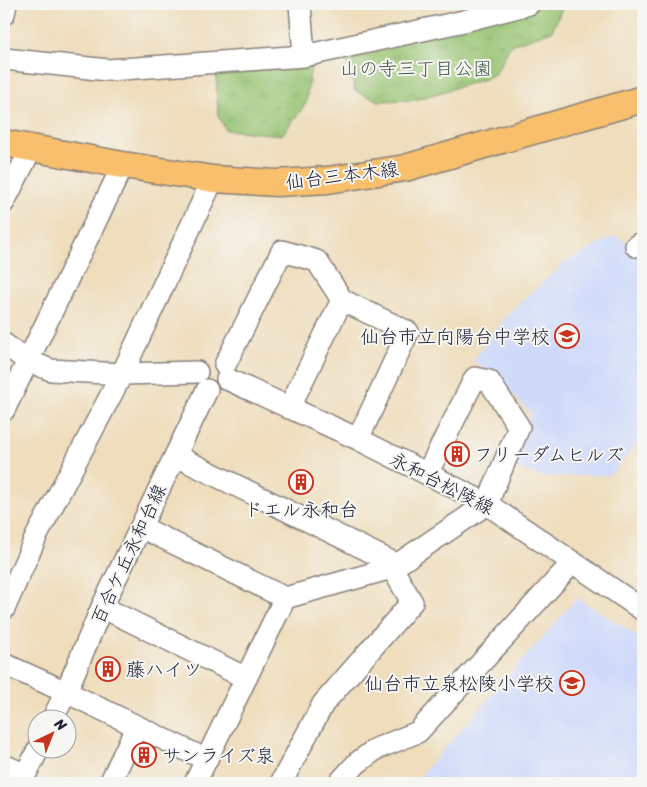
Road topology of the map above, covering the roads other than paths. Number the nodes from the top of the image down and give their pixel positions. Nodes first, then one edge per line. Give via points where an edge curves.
1 (6, 4) edge
2 (300, 4) edge
3 (529, 4) edge
4 (4, 14) edge
5 (304, 56) junction
6 (4, 59) edge
7 (643, 99) edge
8 (4, 143) edge
9 (31, 149) junction
10 (122, 165) junction
11 (213, 179) junction
12 (4, 202) edge
13 (342, 300) junction
14 (4, 344) edge
15 (28, 361) junction
16 (197, 372) junction
17 (226, 372) junction
18 (122, 374) junction
19 (207, 390) junction
20 (290, 408) junction
21 (4, 410) edge
22 (358, 439) junction
23 (176, 456) junction
24 (427, 474) junction
25 (487, 504) junction
26 (141, 526) junction
27 (573, 562) junction
28 (394, 566) junction
29 (285, 598) junction
30 (102, 607) junction
31 (4, 609) edge
32 (643, 610) edge
33 (4, 664) edge
34 (246, 678) junction
35 (66, 692) junction
36 (57, 710) edge
37 (137, 726) junction
38 (33, 760) edge
39 (4, 765) edge
40 (203, 776) edge
41 (23, 779) edge
42 (110, 783) edge
43 (281, 783) edge
44 (339, 783) edge

1 - 4 street
2 - 5 street
3 - 5 street
5 - 6 street via 108,70
7 - 11 main road, 仙台三本木線 via 405,168 320,181 278,183
8 - 9 main road, 仙台三本木線
9 - 10 main road, 仙台三本木線
9 - 12 street
10 - 11 main road, 仙台三本木線
10 - 15 street
11 - 18 street
13 - 17 street via 317,261 282,251
13 - 20 street
13 - 22 street via 408,332
14 - 15 street
15 - 18 street via 50,370
15 - 21 street
16 - 17 street via 206,361 215,360
16 - 18 street
16 - 19 street via 197,382
17 - 19 street via 222,388
17 - 20 street, 永和台松陵線
18 - 31 street via 36,537
19 - 23 street, 百合ケ丘永和台線
20 - 22 street, 永和台松陵線
22 - 24 street, 永和台松陵線
23 - 26 street, 百合ケ丘永和台線
23 - 28 street
24 - 25 street, 永和台松陵線
24 - 25 street via 475,378 489,381 519,427
25 - 27 street, 永和台松陵線
25 - 28 street
26 - 29 street
26 - 30 street, 百合ケ丘永和台線
27 - 32 street, 永和台松陵線
27 - 44 street via 418,732 376,749 357,763
28 - 29 street
28 - 43 street via 412,602 323,704
29 - 34 street
30 - 34 street
30 - 35 street, 百合ケ丘永和台線
33 - 35 street
34 - 40 street
35 - 36 street, 百合ケ丘永和台線
35 - 37 street
37 - 40 street
37 - 42 street
38 - 41 street
39 - 41 street

